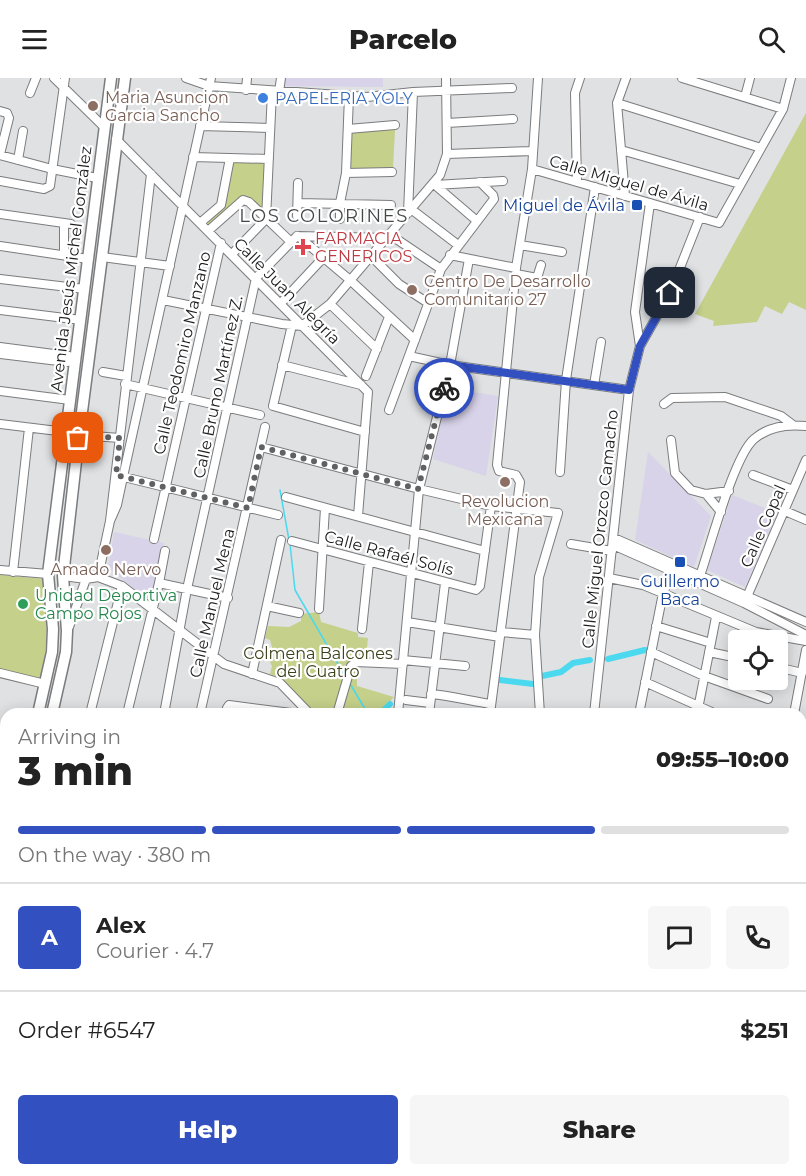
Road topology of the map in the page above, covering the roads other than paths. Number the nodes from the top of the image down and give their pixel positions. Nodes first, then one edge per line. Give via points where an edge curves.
1 (36, 78) edge
2 (54, 78) edge
3 (65, 78) edge
4 (111, 78) edge
5 (125, 78) edge
6 (186, 78) edge
7 (247, 78) edge
8 (280, 78) edge
9 (446, 78) edge
10 (538, 78) edge
11 (580, 78) edge
12 (626, 78) edge
13 (682, 78) edge
14 (750, 78) edge
15 (791, 78) edge
16 (705, 81) edge
17 (210, 82) edge
18 (64, 87) junction
19 (512, 88) dead end
20 (246, 90) junction
21 (447, 91) junction
22 (275, 92) junction
23 (413, 92) junction
24 (30, 93) dead end
25 (349, 96) junction
26 (745, 97) junction
27 (617, 102) junction
28 (783, 109) junction
29 (0, 111) edge
30 (513, 119) dead end
31 (447, 123) junction
32 (395, 125) dead end
33 (200, 126) junction
34 (104, 128) junction
35 (270, 128) junction
36 (348, 129) junction
37 (23, 131) dead end
38 (116, 140) junction
39 (761, 148) junction
40 (621, 150) junction
41 (533, 151) junction
42 (0, 154) edge
43 (447, 154) junction
44 (193, 157) junction
45 (230, 158) junction
46 (269, 159) junction
47 (18, 160) junction
48 (52, 169) junction
49 (532, 169) junction
50 (392, 172) dead end
51 (346, 173) junction
52 (151, 174) junction
53 (97, 178) junction
54 (0, 181) edge
55 (503, 181) dead end
56 (480, 182) junction
57 (577, 182) junction
58 (298, 183) dead end
59 (434, 184) junction
60 (740, 184) junction
61 (595, 187) junction
62 (625, 196) junction
63 (298, 203) junction
64 (340, 203) junction
65 (650, 203) junction
66 (183, 205) junction
67 (391, 205) dead end
68 (409, 211) junction
69 (0, 214) edge
70 (297, 216) dead end
71 (700, 217) junction
72 (266, 219) junction
73 (340, 219) dead end
74 (477, 221) junction
75 (200, 223) junction
76 (208, 231) junction
77 (388, 236) junction
78 (292, 237) junction
79 (220, 243) junction
80 (458, 245) junction
81 (520, 245) junction
82 (0, 246) edge
83 (561, 252) dead end
84 (232, 254) junction
85 (64, 255) junction
86 (450, 255) junction
87 (371, 256) junction
88 (102, 257) junction
89 (323, 258) junction
90 (88, 259) junction
91 (469, 259) junction
92 (140, 262) junction
93 (170, 266) junction
94 (541, 266) dead end
95 (441, 269) junction
96 (516, 271) junction
97 (256, 278) junction
98 (0, 279) edge
99 (350, 280) junction
100 (99, 285) junction
101 (85, 289) junction
102 (163, 300) junction
103 (281, 303) junction
104 (428, 303) junction
105 (330, 304) junction
106 (206, 309) junction
107 (0, 310) edge
108 (248, 317) junction
109 (389, 317) junction
110 (81, 320) junction
111 (292, 325) junction
112 (302, 326) junction
113 (415, 340) junction
114 (601, 342) dead end
115 (640, 346) junction
116 (0, 347) edge
117 (377, 349) junction
118 (0, 354) edge
119 (409, 356) junction
120 (76, 360) junction
121 (282, 365) junction
122 (450, 365) junction
123 (103, 372) dead end
124 (507, 373) junction
125 (366, 376) dead end
126 (125, 380) junction
127 (566, 381) junction
128 (594, 385) junction
129 (362, 386) junction
130 (143, 388) junction
131 (629, 390) junction
132 (0, 391) edge
133 (186, 398) junction
134 (70, 400) junction
135 (664, 404) dead end
136 (228, 408) junction
137 (389, 410) dead end
138 (260, 415) dead end
139 (0, 424) edge
140 (793, 425) junction
141 (806, 426) edge
142 (265, 427) dead end
143 (29, 428) junction
144 (66, 432) junction
145 (365, 432) junction
146 (79, 435) junction
147 (120, 438) junction
148 (671, 440) dead end
149 (261, 447) junction
150 (806, 460) edge
151 (560, 472) dead end
152 (361, 474) junction
153 (753, 475) dead end
154 (119, 476) junction
155 (802, 481) edge
156 (165, 488) junction
157 (418, 489) junction
158 (793, 490) junction
159 (729, 491) junction
160 (706, 494) junction
161 (286, 497) dead end
162 (208, 498) junction
163 (491, 506) junction
164 (248, 508) junction
165 (326, 508) junction
166 (516, 510) junction
167 (785, 511) junction
168 (722, 512) junction
169 (278, 515) dead end
170 (358, 516) junction
171 (806, 520) edge
172 (415, 532) junction
173 (154, 538) dead end
174 (281, 540) dead end
175 (292, 541) dead end
176 (571, 544) dead end
177 (613, 545) junction
178 (323, 549) junction
179 (165, 551) dead end
180 (485, 551) junction
181 (369, 562) junction
182 (0, 570) edge
183 (673, 571) junction
184 (13, 572) junction
185 (48, 574) junction
186 (411, 574) junction
187 (63, 576) junction
188 (700, 576) junction
189 (98, 577) junction
190 (609, 578) junction
191 (86, 579) junction
192 (159, 583) junction
193 (445, 583) junction
194 (122, 586) junction
195 (187, 590) junction
196 (663, 593) junction
197 (228, 597) junction
198 (746, 600) junction
199 (267, 606) junction
200 (152, 608) junction
201 (319, 609) dead end
202 (299, 613) dead end
203 (716, 617) junction
204 (407, 622) junction
205 (806, 622) edge
206 (656, 626) junction
207 (362, 628) dead end
208 (440, 628) junction
209 (180, 629) junction
210 (67, 632) junction
211 (500, 634) junction
212 (536, 635) junction
213 (806, 635) edge
214 (806, 641) edge
215 (710, 647) junction
216 (806, 650) edge
217 (651, 652) junction
218 (728, 654) edge
219 (214, 656) junction
220 (403, 662) junction
221 (436, 663) junction
222 (465, 666) dead end
223 (788, 670) edge
224 (0, 673) edge
225 (802, 673) junction
226 (252, 674) junction
227 (704, 676) junction
228 (645, 682) junction
229 (45, 684) junction
230 (431, 694) junction
231 (768, 699) dead end
232 (406, 700) dead end
233 (430, 704) junction
234 (491, 704) junction
235 (39, 708) edge
236 (53, 708) edge
237 (92, 708) edge
238 (128, 708) edge
239 (165, 708) edge
240 (201, 708) edge
241 (227, 708) edge
242 (254, 708) edge
243 (304, 708) edge
244 (338, 708) edge
245 (399, 708) edge
246 (430, 708) edge
247 (491, 708) edge
248 (540, 708) edge
249 (595, 708) edge
250 (640, 708) edge
251 (693, 708) edge
252 (697, 708) edge
253 (795, 708) edge

1 - 24 street
2 - 18 street
3 - 18 street
4 - 34 main road, Avenida Jesús Michel González
5 - 38 main road, Avenida Jesús Michel González
6 - 17 street
7 - 20 street
8 - 22 street
9 - 21 street
10 - 41 street
11 - 57 street via 575,93
12 - 27 street
13 - 16 street
14 - 26 street
15 - 28 street
16 - 26 street
17 - 20 street
17 - 33 street
18 - 34 street
18 - 48 street
19 - 21 street
20 - 22 street
21 - 23 street
21 - 31 street
22 - 25 street
22 - 35 street
23 - 25 street
23 - 68 street
25 - 36 street
26 - 28 street
27 - 39 street
27 - 40 street
28 - 39 street
29 - 42 street via 8,115
30 - 31 street
31 - 43 street
32 - 36 street
33 - 35 street
33 - 44 street
34 - 53 main road, Avenida Jesús Michel González
35 - 46 street
36 - 51 street
37 - 47 street
38 - 52 street, Calle Juan Alegría
38 - 88 main road, Avenida Jesús Michel González
39 - 60 street
40 - 60 street
40 - 62 street
41 - 43 street
41 - 49 street
42 - 47 street
43 - 59 street
44 - 45 street
44 - 66 street
45 - 46 street
45 - 75 street via 221,205
46 - 72 street
47 - 48 street
48 - 53 street
48 - 54 street via 50,184 44,189
49 - 57 street, Calle Miguel de Ávila
49 - 81 street
50 - 51 street
51 - 64 street
52 - 66 street, Calle Juan Alegría
52 - 92 street
53 - 90 main road, Avenida Jesús Michel González
55 - 56 street
56 - 59 street
56 - 74 street via 494,198
57 - 61 street, Calle Miguel de Ávila
58 - 63 street
59 - 68 street
59 - 74 street
60 - 71 street, Calle Miguel de Ávila via 719,223
61 - 62 street, Calle Miguel de Ávila
61 - 127 street
62 - 65 street, Calle Miguel de Ávila
63 - 64 street
63 - 70 street
64 - 67 street
64 - 73 street
65 - 71 street, Calle Miguel de Ávila
65 - 115 street via 635,312
66 - 75 street, Calle Juan Alegría
66 - 93 street
68 - 77 street
68 - 80 street
69 - 85 street via 68,223
71 - 115 street, Calle Miguel Orozco Camacho via 670,293
72 - 76 street via 243,200
72 - 78 street
72 - 84 street
74 - 80 street
75 - 76 street, Calle Juan Alegría
76 - 79 street, Calle Juan Alegría
77 - 78 street
77 - 87 street
77 - 95 street
78 - 89 street
78 - 97 street
79 - 84 street, Calle Juan Alegría
79 - 106 street, Calle Teodomiro Manzano
80 - 86 street
81 - 83 street
81 - 96 street
82 - 85 street
84 - 97 street, Calle Juan Alegría
85 - 90 street
86 - 91 street
86 - 95 street
87 - 99 street
87 - 104 street via 399,284
88 - 92 street
88 - 100 main road, Avenida Jesús Michel González
89 - 99 street
89 - 103 street
90 - 101 main road, Avenida Jesús Michel González
91 - 96 street
91 - 122 street
92 - 93 street
92 - 126 street
93 - 102 street
94 - 96 street via 537,278
95 - 104 street
96 - 124 street
97 - 103 street, Calle Juan Alegría
97 - 108 street, Calle Bruno Martínez Z.
98 - 101 street
99 - 105 street
99 - 109 street
100 - 120 main road via 91,301 85,351
100 - 146 main road, Avenida Jesús Michel González
101 - 110 main road, Avenida Jesús Michel González
102 - 106 street
102 - 130 street
103 - 112 street, Calle Juan Alegría
104 - 113 street
105 - 112 street
105 - 117 street
106 - 108 street
106 - 133 street, Calle Teodomiro Manzano
107 - 110 street
108 - 111 street
108 - 136 street, Calle Bruno Martínez Z.
109 - 113 street
109 - 117 street
110 - 120 main road, Avenida Jesús Michel González
111 - 112 street
111 - 121 street
112 - 129 street, Calle Juan Alegría
113 - 119 street
114 - 128 street
115 - 131 street, Calle Miguel Orozco Camacho
116 - 120 street
117 - 125 street
118 - 120 street
119 - 122 street
119 - 137 street
120 - 134 main road, Avenida Jesús Michel González
120 - 146 main road via 82,371
121 - 129 street
121 - 145 street via 273,406
122 - 124 street
122 - 157 street
123 - 126 street
124 - 127 street
124 - 166 street via 497,465 499,471 519,480
126 - 130 street
126 - 147 street
127 - 128 street
127 - 151 street
128 - 131 street
129 - 145 street via 369,395
130 - 133 street
130 - 154 street
131 - 177 street, Calle Miguel Orozco Camacho
132 - 134 street
133 - 136 street
133 - 156 street, Calle Teodomiro Manzano
134 - 144 main road, Avenida Jesús Michel González
135 - 140 street via 672,398 725,397 781,416
136 - 138 street
136 - 162 street, Calle Bruno Martínez Z.
139 - 143 street
140 - 141 street
140 - 159 street via 768,430 750,443 741,454
142 - 149 street, Calle Manuel Mena
143 - 144 street
143 - 184 street
144 - 185 main road, Avenida Jesús Michel González
145 - 152 street
146 - 147 street
146 - 187 main road, Avenida Jesús Michel González
147 - 154 street
148 - 160 street via 677,476 691,490
149 - 152 street
149 - 164 street, Calle Manuel Mena
150 - 155 street, Calle Copal
152 - 157 street
152 - 170 street
153 - 158 street
154 - 156 street
154 - 189 street
155 - 158 street, Calle Copal
156 - 162 street
156 - 173 street, Calle Teodomiro Manzano
157 - 163 street
157 - 172 street
158 - 167 street, Calle Copal
159 - 160 street
159 - 168 street
160 - 168 street
161 - 165 street
162 - 164 street
162 - 195 street, Calle Bruno Martínez Z.
163 - 166 street
163 - 180 street
164 - 169 street
164 - 197 street, Calle Manuel Mena
165 - 170 street
165 - 178 street
166 - 211 street
166 - 212 street via 558,513 539,577
167 - 171 street
167 - 198 street, Calle Copal
168 - 188 street
170 - 172 street
172 - 180 street
172 - 186 street
174 - 199 street
175 - 178 street, Calle Rafaél Solís
176 - 177 street
177 - 183 street
177 - 188 street
177 - 190 street, Calle Miguel Orozco Camacho
178 - 181 street, Calle Rafaél Solís
178 - 201 street
179 - 192 street
180 - 193 street, Calle Rafaél Solís via 478,589
181 - 186 street, Calle Rafaél Solís
181 - 207 street
182 - 184 street
183 - 196 street
183 - 198 street
184 - 185 street
185 - 229 main road, Avenida Jesús Michel González via 53,629
186 - 193 street, Calle Rafaél Solís
186 - 204 street
187 - 191 street
187 - 210 main road, Avenida Jesús Michel González
188 - 198 street
189 - 191 street
189 - 194 street
190 - 196 street
190 - 249 street, Calle Miguel Orozco Camacho
191 - 210 street
192 - 195 street
192 - 200 street
193 - 208 street
194 - 200 street
194 - 237 street
195 - 197 street
195 - 209 street, Calle Bruno Martínez Z.
196 - 203 street
196 - 206 street
197 - 219 street, Calle Manuel Mena
198 - 205 street
198 - 213 street
199 - 202 street
199 - 226 street
200 - 209 street
200 - 238 street
203 - 214 street via 760,633
203 - 215 street
204 - 208 street
204 - 220 street
206 - 215 street
206 - 217 street
208 - 211 street
208 - 221 street
209 - 219 street
209 - 239 street, Calle Bruno Martínez Z.
210 - 236 main road, Avenida Jesús Michel González
211 - 212 street
211 - 234 street
212 - 248 street
215 - 218 street
215 - 227 street
216 - 225 street
217 - 227 street
217 - 228 street
219 - 226 street via 231,668
219 - 240 street, Calle Manuel Mena
220 - 221 street
220 - 244 street via 353,664
220 - 245 street
221 - 222 street
221 - 230 street
223 - 225 street
224 - 229 street
225 - 253 street
226 - 243 street via 280,683
227 - 231 street
227 - 252 street
228 - 250 street
228 - 251 street
229 - 235 main road, Avenida Jesús Michel González
230 - 233 street
230 - 234 street
232 - 233 street
233 - 246 street
234 - 247 street
241 - 242 street

